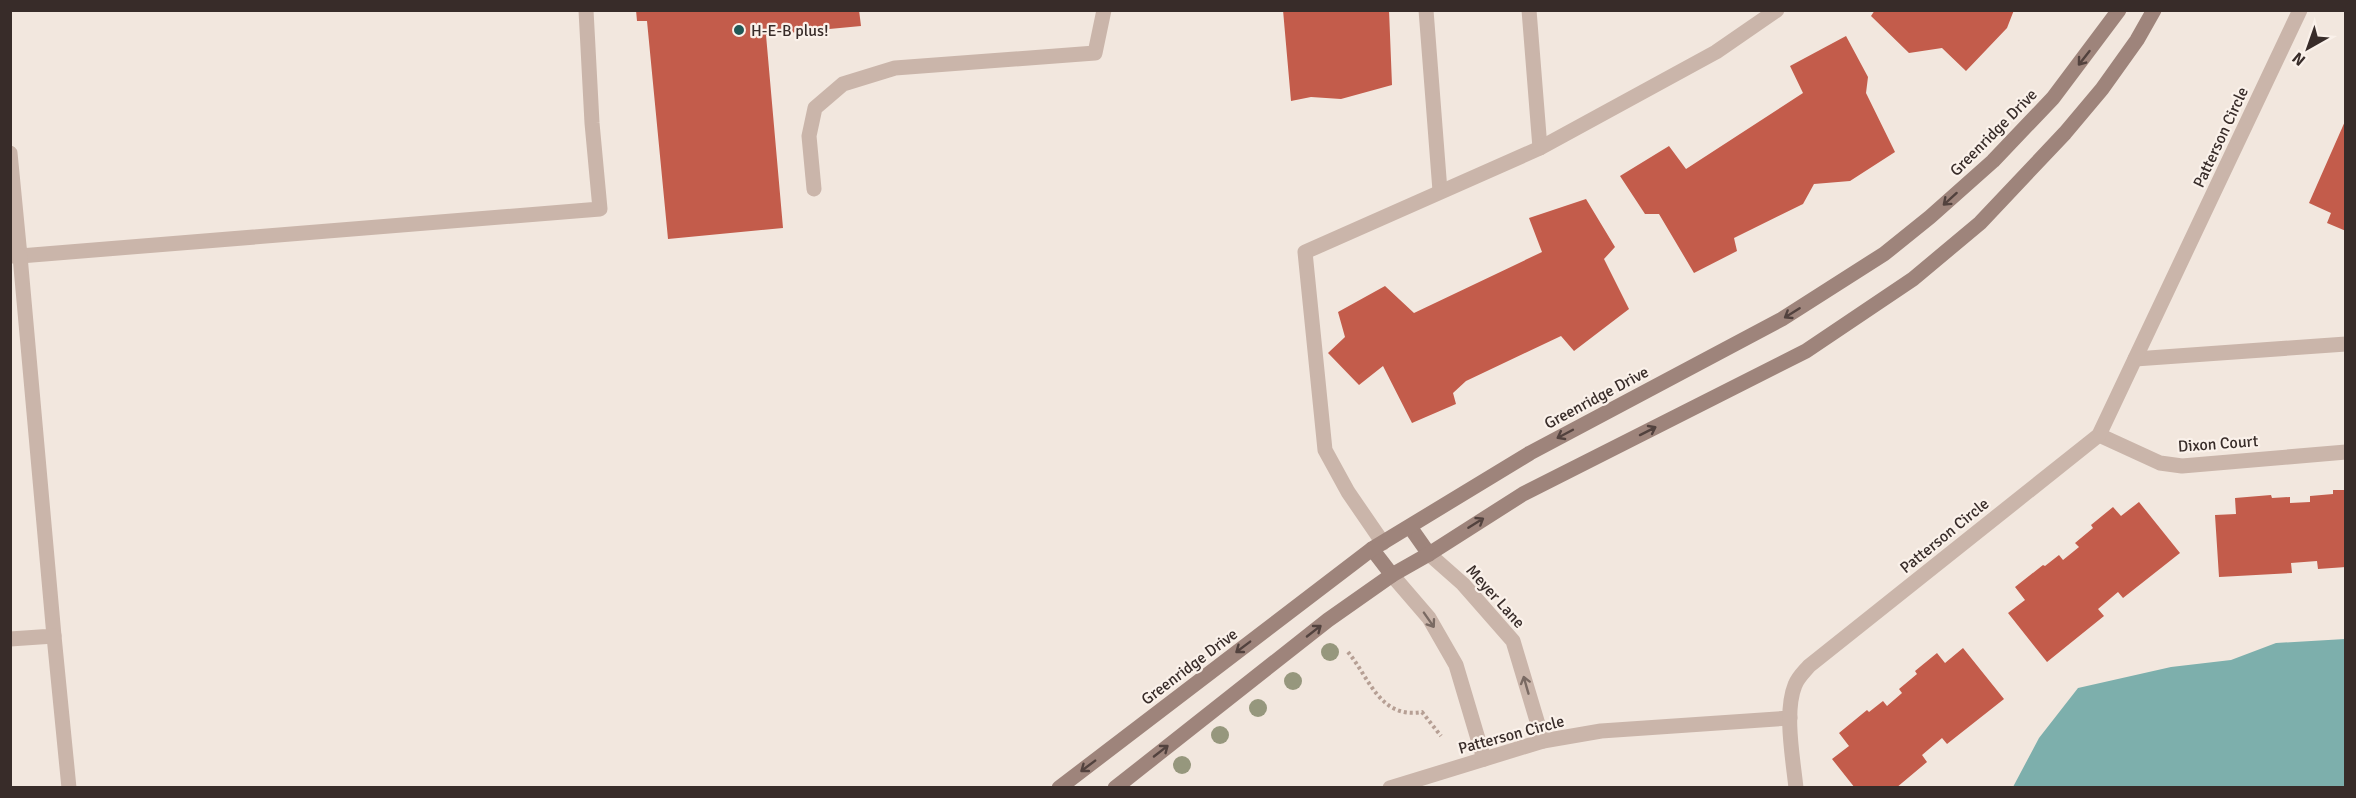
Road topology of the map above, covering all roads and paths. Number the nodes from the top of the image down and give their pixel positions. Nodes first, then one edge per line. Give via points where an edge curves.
1 (586, 10) edge
2 (1104, 10) edge
3 (1426, 10) edge
4 (1529, 10) edge
5 (1777, 10) edge
6 (2119, 10) edge
7 (2154, 10) edge
8 (2300, 10) edge
9 (1540, 148) junction
10 (10, 153) edge
11 (814, 189) dead end
12 (1440, 191) junction
13 (15, 256) edge
14 (2346, 344) edge
15 (2135, 359) junction
16 (2099, 435) junction
17 (2346, 452) edge
18 (1410, 527) junction
19 (1378, 546) junction
20 (1429, 554) junction
21 (1392, 575) junction
22 (54, 636) junction
23 (10, 639) edge
24 (1348, 652) dead end
25 (1790, 718) junction
26 (1441, 736) dead end
27 (1543, 741) junction
28 (1484, 759) junction
29 (1422, 782) edge
30 (69, 788) edge
31 (1059, 788) edge
32 (1115, 788) edge
33 (1390, 788) edge
34 (1796, 788) edge

1 - 13 street via 600,208
2 - 11 street via 1095,53 895,68 843,84 815,108 809,136
3 - 12 street
4 - 9 street
5 - 9 street via 1716,52
6 -> 18 street, Greenridge Drive via 2053,98 1993,161 1884,254 1782,319 1530,453
20 -> 7 street via 1523,494 1806,351 1913,279 1980,223 2065,133 2102,89
8 - 15 street, Patterson Circle
9 - 12 street
10 - 13 street
12 - 19 street via 1305,252 1325,450
13 - 22 street
14 - 15 street
15 - 16 street, Patterson Circle
16 - 17 street, Dixon Court via 2160,463 2182,466
16 - 25 street, Patterson Circle via 1809,666 1794,687
18 - 19 street, Greenridge Drive
18 - 20 street
19 - 21 street
19 -> 31 street, Greenridge Drive
20 - 21 street
27 -> 20 street, Meyer Lane via 1513,641 1463,584
21 -> 28 street via 1429,618 1456,665
32 -> 21 street via 1328,620
22 - 23 street
22 - 30 street
24 - 26 path via 1387,705 1403,712 1422,712
25 - 27 street, Patterson Circle via 1601,731
25 - 34 street
27 - 28 street, Patterson Circle
28 - 29 street, Patterson Circle
29 - 33 street, Patterson Circle

